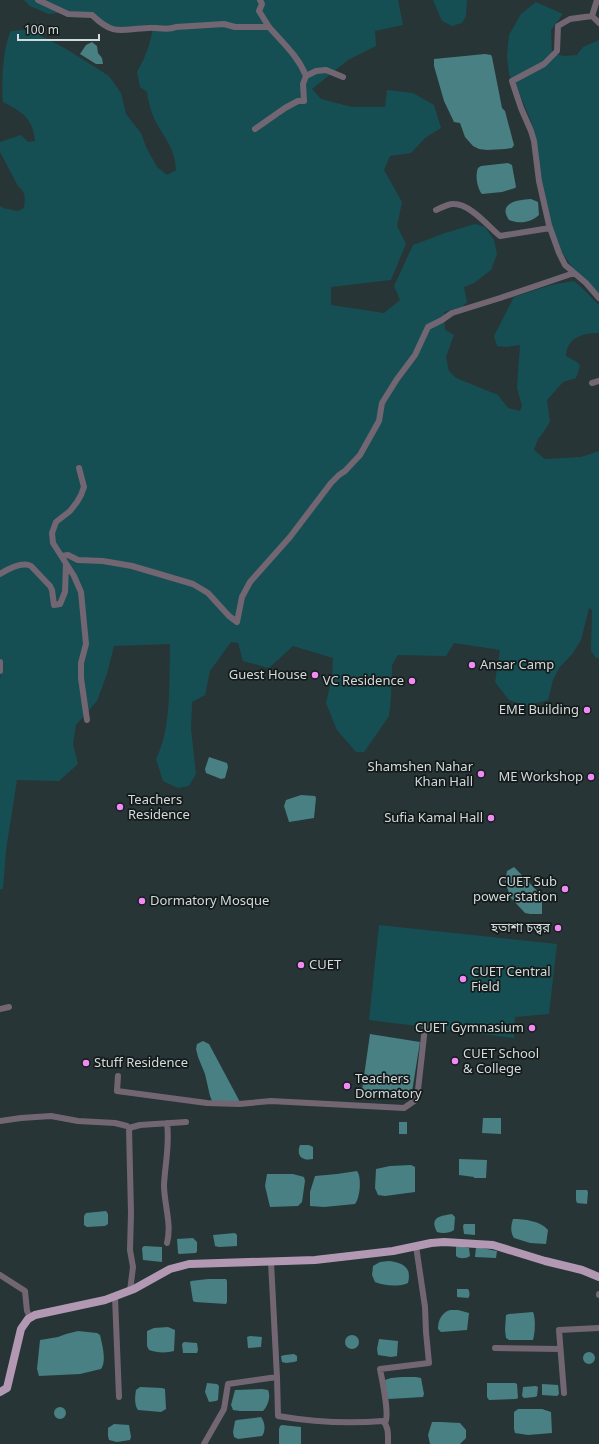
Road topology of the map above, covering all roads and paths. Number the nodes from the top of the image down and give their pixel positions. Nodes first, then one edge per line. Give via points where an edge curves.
1 (38, 0) edge
2 (260, 0) edge
3 (597, 0) edge
4 (592, 16) junction
5 (599, 23) edge
6 (270, 27) junction
7 (306, 76) junction
8 (343, 77) dead end
9 (255, 129) dead end
10 (436, 210) dead end
11 (550, 228) junction
12 (574, 273) junction
13 (599, 298) edge
14 (599, 381) edge
15 (592, 383) dead end
16 (79, 468) dead end
17 (62, 556) junction
18 (66, 564) junction
19 (0, 574) edge
20 (0, 662) edge
21 (0, 671) edge
22 (87, 720) dead end
23 (9, 1007) dead end
24 (0, 1009) edge
25 (425, 1028) dead end
26 (118, 1076) dead end
27 (0, 1121) edge
28 (186, 1122) dead end
29 (167, 1123) junction
30 (129, 1128) junction
31 (167, 1243) dead end
32 (416, 1246) junction
33 (271, 1262) junction
34 (0, 1276) edge
35 (599, 1277) edge
36 (130, 1291) junction
37 (115, 1297) junction
38 (30, 1317) junction
39 (599, 1328) edge
40 (495, 1348) dead end
41 (560, 1349) junction
42 (277, 1377) junction
43 (0, 1392) edge
44 (564, 1393) dead end
45 (119, 1398) dead end
46 (385, 1423) junction
47 (204, 1444) edge
48 (388, 1444) edge

1 - 6 street via 68,14 92,15 103,26 117,30 172,29 224,24 235,27
2 - 6 street via 262,4 259,11
3 - 4 street
4 - 5 street
4 - 11 street via 570,19 558,26 557,51 544,64 512,81 534,141 539,181
6 - 7 street via 301,64
7 - 8 street via 326,70
7 - 9 street via 303,84 304,101 284,108
10 - 11 street via 453,203 463,206 500,236
11 - 12 street via 565,265
12 - 13 street
12 - 17 street via 452,313 428,327 415,355 382,403 379,421 360,455 331,484 294,532 250,582 242,597 237,622 208,593 193,584 132,566
14 - 15 street
16 - 17 street via 84,487 81,495 70,511 56,522 52,533 53,542
17 - 18 street
18 - 19 street via 65,592 58,606 54,605 50,586 28,564
18 - 22 street via 80,592 84,614 86,644 81,663 81,678
20 - 21 street
23 - 24 street
25 - 26 street via 417,1099 404,1108 271,1101 207,1103 117,1091
27 - 30 street via 51,1116 78,1121 115,1123
28 - 29 street
29 - 30 street
29 - 31 street via 169,1135 164,1186
30 - 36 street via 132,1267
32 - 33 main road via 339,1258
32 - 35 main road via 444,1242 494,1245
32 - 46 street via 425,1307 429,1364 380,1369 386,1403
33 - 36 main road via 189,1264 170,1269
33 - 42 street
34 - 38 street via 25,1291
36 - 37 main road
37 - 38 main road
37 - 45 street
38 - 43 main road via 21,1329 7,1388
39 - 41 street via 559,1330
40 - 41 street
41 - 44 street
42 - 46 street via 278,1416 340,1423
42 - 47 street via 228,1384 224,1409
46 - 48 street via 388,1428

